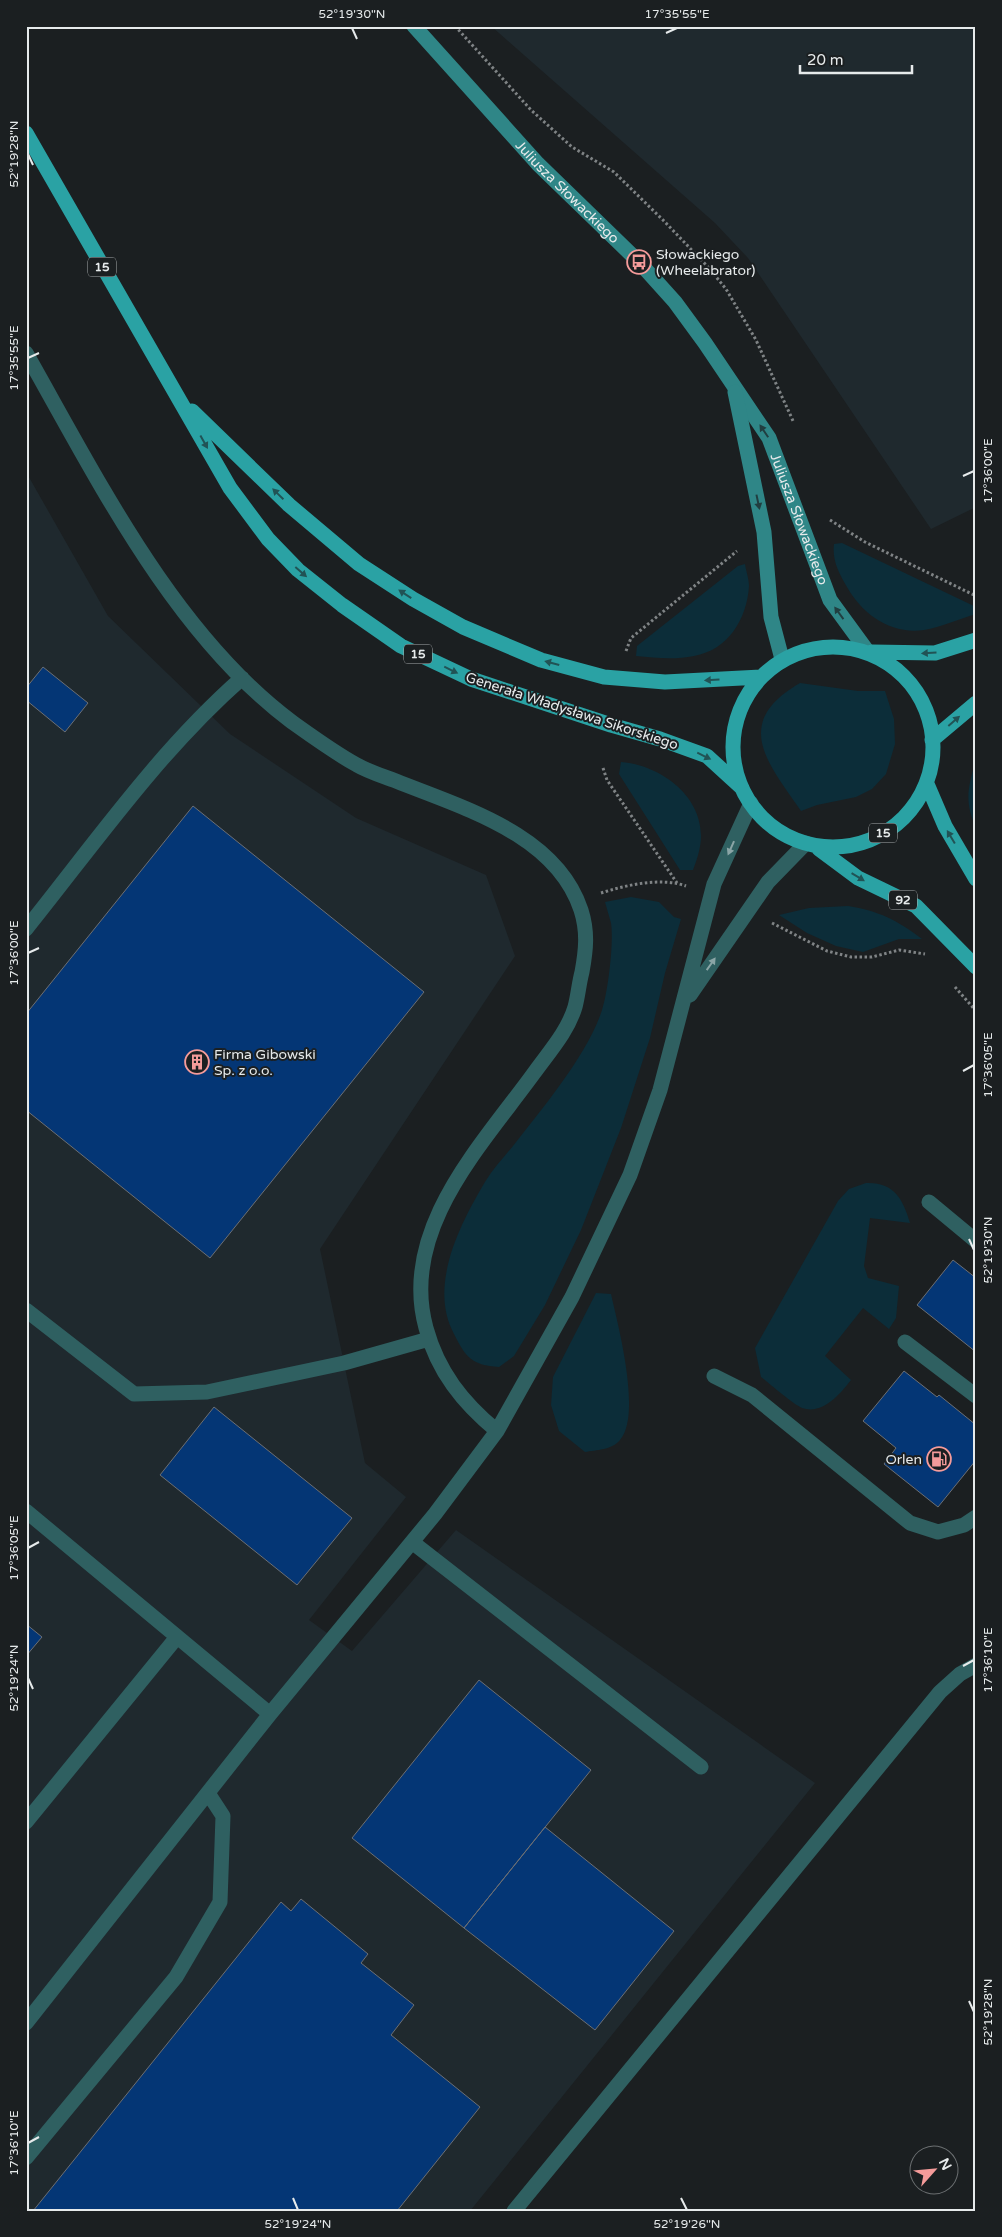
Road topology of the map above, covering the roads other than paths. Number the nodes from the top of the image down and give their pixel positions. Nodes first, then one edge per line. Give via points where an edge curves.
1 (414, 26) edge
2 (26, 133) edge
3 (26, 353) edge
4 (733, 386) junction
5 (181, 400) junction
6 (976, 640) edge
7 (868, 652) junction
8 (782, 659) junction
9 (761, 677) junction
10 (242, 678) junction
11 (976, 703) edge
12 (932, 740) junction
13 (926, 784) junction
14 (742, 788) junction
15 (751, 803) junction
16 (812, 846) junction
17 (976, 879) edge
18 (26, 929) edge
19 (976, 967) edge
20 (684, 1004) junction
21 (928, 1202) dead end
22 (976, 1241) edge
23 (26, 1310) edge
24 (429, 1339) junction
25 (905, 1342) dead end
26 (714, 1376) dead end
27 (976, 1396) edge
28 (497, 1431) junction
29 (26, 1511) edge
30 (976, 1517) edge
31 (412, 1542) junction
32 (178, 1636) junction
33 (976, 1665) edge
34 (270, 1714) junction
35 (701, 1767) dead end
36 (208, 1793) junction
37 (26, 1822) edge
38 (26, 2023) edge
39 (26, 2158) edge
40 (514, 2211) edge

1 - 4 street, Juliusza Słowackiego via 538,164 639,262 675,302
2 - 5 main road, Generała Władysława Sikorskiego / 15
3 - 10 lane via 128,529 171,594 225,662
7 -> 4 street, Juliusza Słowackiego via 830,600 769,438
4 -> 8 street, Juliusza Słowackiego via 764,532 771,617
9 -> 5 main road, Generała Władysława Sikorskiego / 15 via 665,682 604,677 541,660 463,627 359,564 289,505
5 -> 14 main road, Generała Władysława Sikorskiego / 15 via 230,488 268,539 298,570 394,641 471,680 708,756
6 -> 7 main road, 15 via 935,653
7 - 8 main road, 15 via 830,646
7 - 12 main road, 15 via 896,668 913,685 925,706
8 - 9 main road, 15
9 - 14 main road, 15 via 746,698 734,730 733,749
10 - 18 lane via 206,710 140,786
10 - 24 lane via 292,722 358,766 505,827 540,850 566,878 580,909 587,944 575,1008 559,1038 456,1182 428,1238 420,1270 421,1309
12 -> 11 main road
12 - 13 main road, 15
13 - 16 main road, 15 via 902,820 885,832 844,846
17 -> 13 main road via 944,826
14 - 15 main road, 15
15 - 16 main road, 15 via 775,828
15 -> 20 lane via 714,884
16 -> 19 main road, 92 via 858,878 916,906
20 -> 16 lane via 768,882
20 - 28 lane via 660,1090 630,1175 572,1298
21 - 22 lane
23 - 24 lane via 134,1394 207,1392 344,1363
24 - 28 lane via 442,1368 464,1401
25 - 27 lane
26 - 30 lane via 752,1395 910,1524 938,1532 964,1525
28 - 31 lane
29 - 32 lane
31 - 34 lane
31 - 35 lane
32 - 34 lane
32 - 37 lane
33 - 40 lane via 940,1692
34 - 36 lane
36 - 38 lane
36 - 39 lane via 223,1816 220,1902 176,1977

